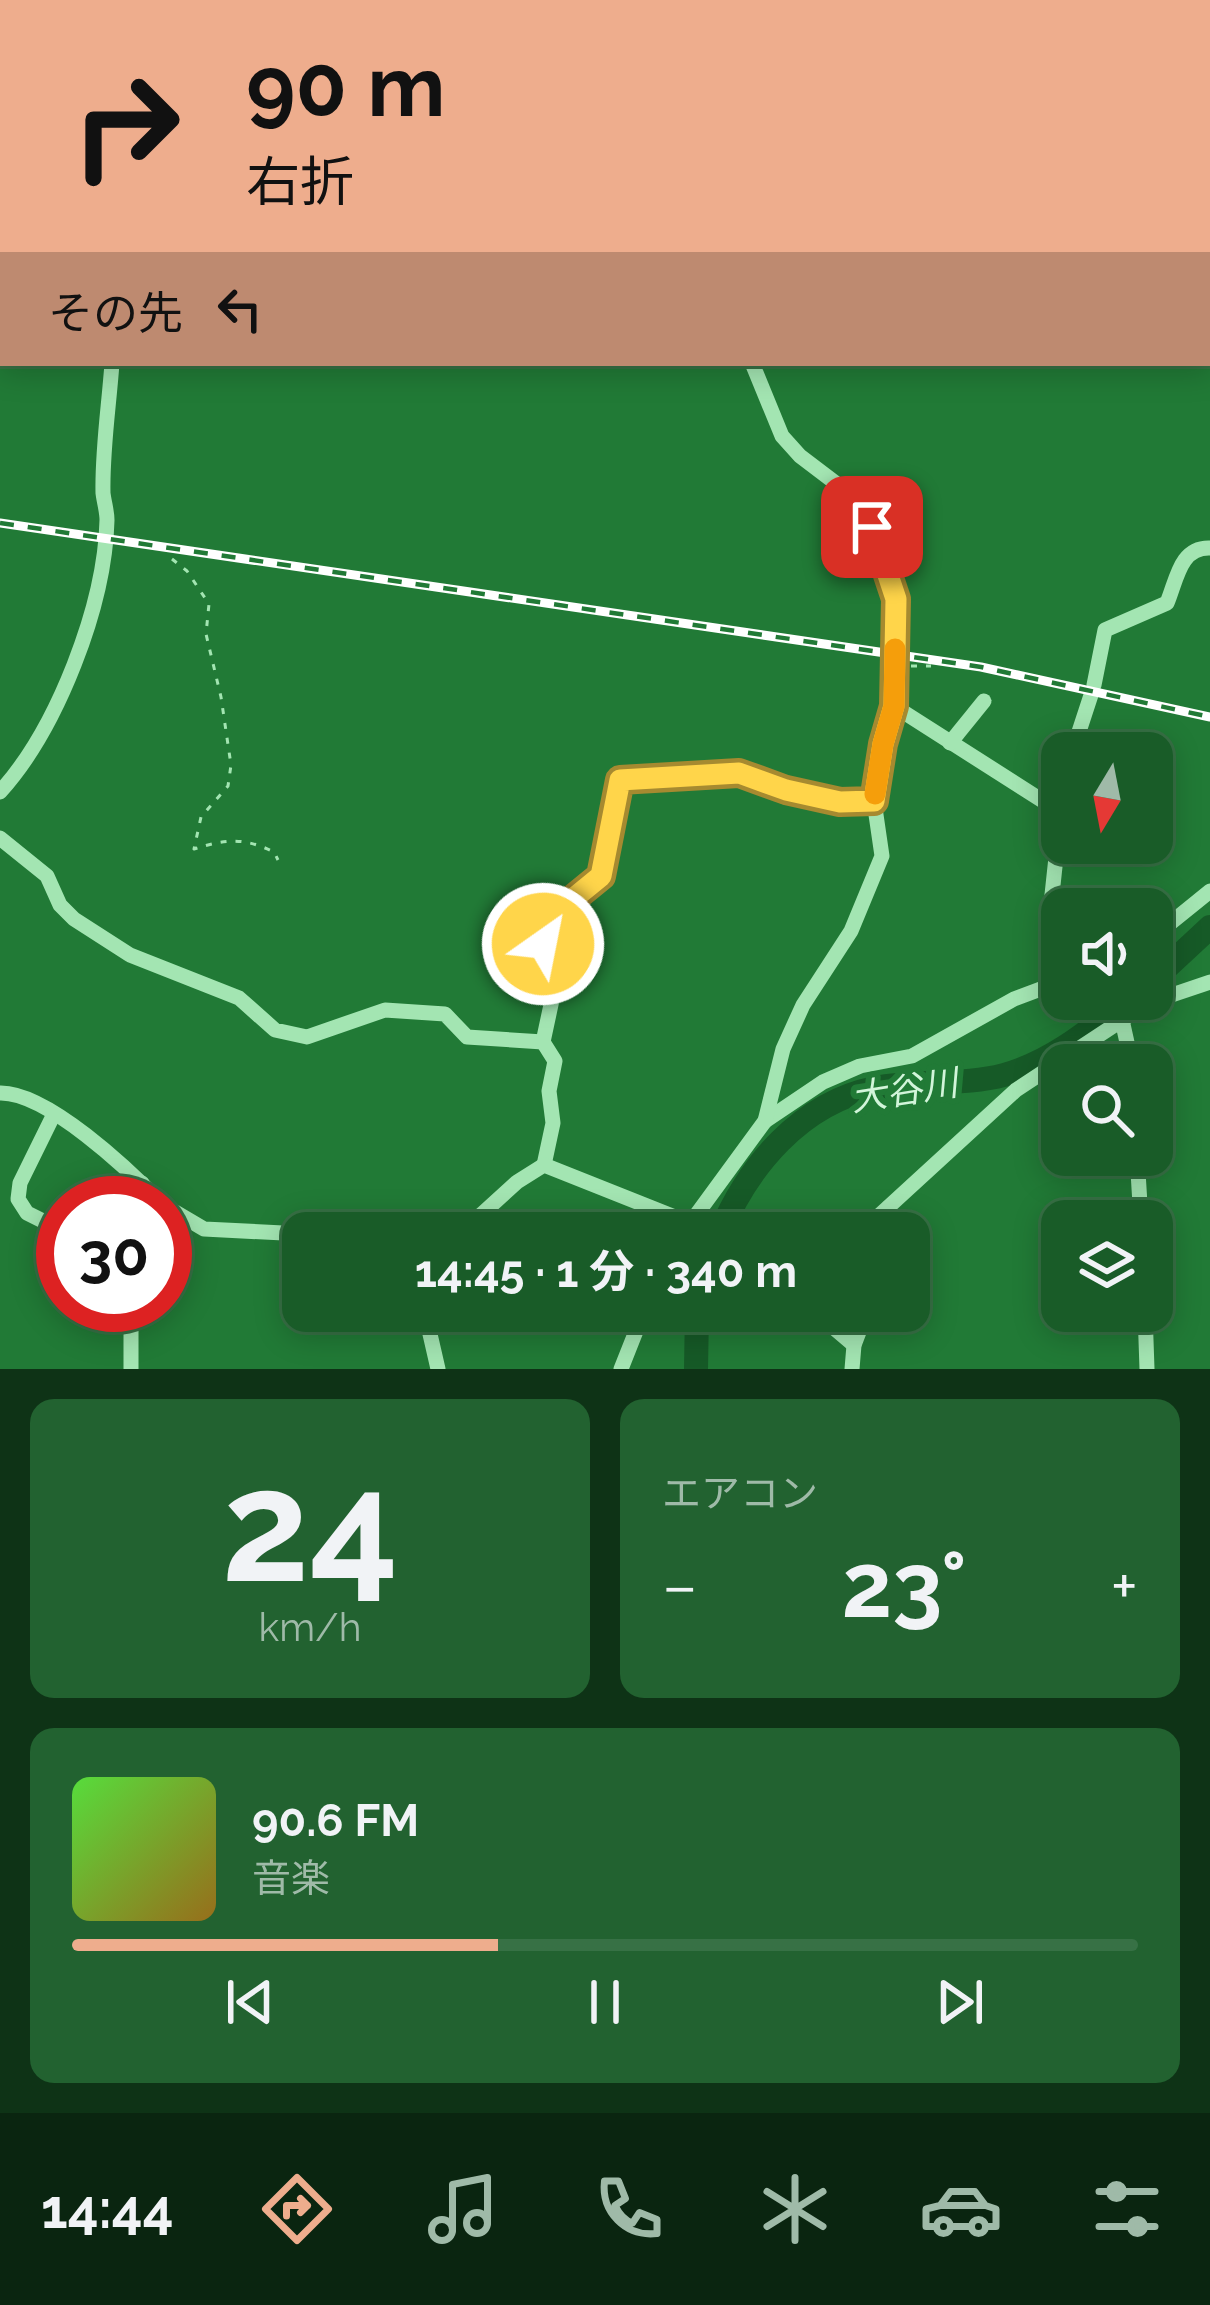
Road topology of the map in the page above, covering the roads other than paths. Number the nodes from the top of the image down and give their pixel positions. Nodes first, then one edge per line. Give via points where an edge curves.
1 (112, 366) edge
2 (753, 366) edge
3 (1210, 548) edge
4 (984, 700) dead end
5 (894, 706) junction
6 (1079, 732) edge
7 (950, 743) junction
8 (0, 792) edge
9 (1041, 800) edge
10 (874, 801) junction
11 (0, 838) edge
12 (1210, 891) edge
13 (1173, 921) edge
14 (1210, 982) edge
15 (1041, 989) edge
16 (1173, 995) edge
17 (1117, 1020) edge
18 (543, 1042) junction
19 (0, 1093) edge
20 (54, 1114) junction
21 (764, 1121) junction
22 (544, 1165) junction
23 (133, 1176) edge
24 (889, 1207) junction
25 (484, 1212) edge
26 (653, 1212) edge
27 (701, 1212) edge
28 (883, 1212) edge
29 (888, 1212) edge
30 (36, 1218) edge
31 (192, 1222) edge
32 (282, 1233) edge
33 (131, 1332) edge
34 (430, 1332) edge
35 (636, 1332) edge
36 (839, 1332) edge
37 (859, 1332) edge
38 (1146, 1332) edge
39 (854, 1345) junction
40 (130, 1369) edge
41 (438, 1369) edge
42 (621, 1369) edge
43 (852, 1369) edge
44 (1147, 1369) edge

1 - 8 street via 99,580 58,707
2 - 5 street via 782,436 854,497 872,527 896,599
3 - 6 street via 1187,553 1167,603 1106,630
4 - 7 street
5 - 7 street
5 - 10 street
7 - 9 street
10 - 18 street via 840,802 739,773 620,780 601,876 568,903 548,908 543,944 555,986
10 - 21 street via 882,856 851,931 783,1049
11 - 18 street via 47,876 74,919 130,956 239,998 275,1030 307,1036 386,1010 445,1014 466,1037
12 - 13 street
14 - 16 street
15 - 21 street via 912,1056 823,1082
17 - 24 street via 1016,1090
18 - 22 street via 556,1061
19 - 20 street
20 - 23 street
20 - 30 street via 20,1183 18,1199
21 - 27 street
22 - 25 street
22 - 26 street
24 - 28 street
24 - 29 street
31 - 32 street
33 - 40 street
34 - 41 street
35 - 42 street
36 - 39 street
37 - 39 street
38 - 44 street
39 - 43 street

